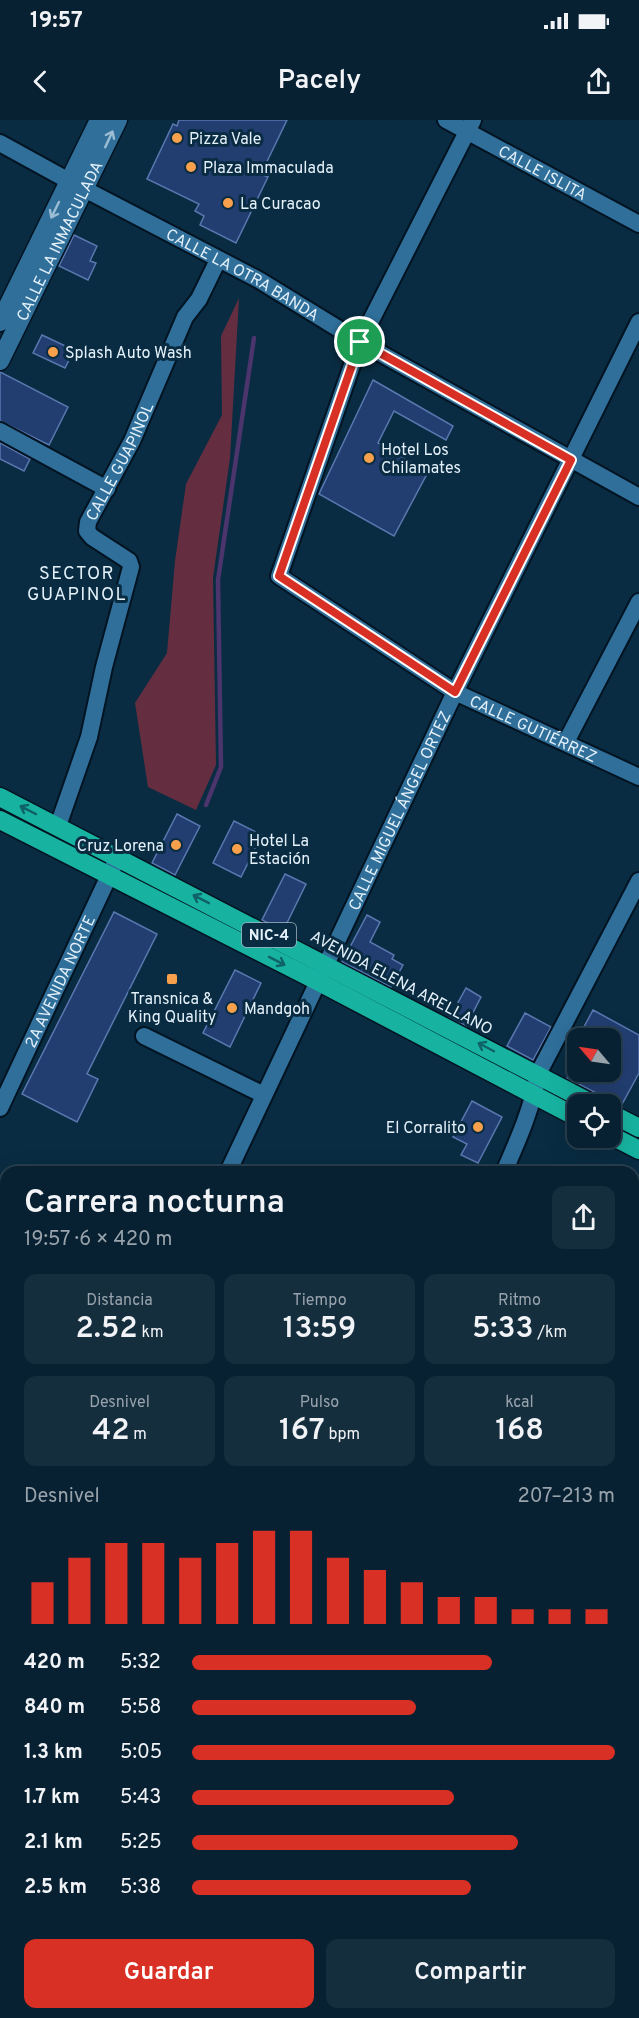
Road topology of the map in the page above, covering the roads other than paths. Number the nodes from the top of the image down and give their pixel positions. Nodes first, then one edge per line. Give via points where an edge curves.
1 (99, 120) edge
2 (118, 120) edge
3 (446, 120) edge
4 (470, 126) edge
5 (0, 143) edge
6 (69, 181) junction
7 (86, 189) junction
8 (639, 224) edge
9 (218, 260) junction
10 (9, 317) edge
11 (639, 322) edge
12 (360, 342) junction
13 (0, 361) edge
14 (0, 431) edge
15 (571, 460) junction
16 (107, 489) junction
17 (639, 497) edge
18 (639, 602) edge
19 (455, 692) junction
20 (566, 742) junction
21 (639, 777) edge
22 (1, 800) edge
23 (0, 820) edge
24 (58, 826) junction
25 (118, 857) junction
26 (109, 876) junction
27 (638, 885) edge
28 (225, 912) junction
29 (216, 930) junction
30 (326, 964) junction
31 (317, 981) junction
32 (441, 1024) junction
33 (144, 1036) dead end
34 (432, 1041) junction
35 (538, 1074) junction
36 (575, 1094) edge
37 (264, 1095) junction
38 (535, 1095) junction
39 (0, 1108) edge
40 (567, 1112) edge
41 (621, 1119) edge
42 (639, 1128) edge
43 (621, 1141) edge
44 (639, 1150) edge
45 (231, 1166) edge
46 (507, 1166) edge

1 - 6 main road, CALLE LA INMACULADA
7 -> 2 main road, CALLE LA INMACULADA
3 - 4 street, CALLE ISLITA
4 - 8 street, CALLE ISLITA
4 - 12 street
5 - 6 street, CALLE LA OTRA BANDA
6 - 7 street, CALLE LA OTRA BANDA
6 -> 10 main road, CALLE LA INMACULADA
7 - 9 street, CALLE LA OTRA BANDA
7 - 10 main road, CALLE LA INMACULADA
9 - 12 street, CALLE LA OTRA BANDA via 259,280
9 - 16 street, CALLE GUAPINOL via 199,299 185,317
10 - 13 main road, CALLE LA INMACULADA
11 - 15 street, CALLE MIGUEL ÁNGEL ORTEZ
12 - 15 street, CALLE LA OTRA BANDA
12 - 19 street, CALLE GUTIÉRREZ via 279,576
14 - 16 street
15 - 17 street, CALLE LA OTRA BANDA
15 - 19 street, CALLE MIGUEL ÁNGEL ORTEZ
16 - 24 street, CALLE GUAPINOL via 87,531 129,561 131,567 89,737
18 - 20 street
19 - 20 street, CALLE GUTIÉRREZ
19 - 30 street, CALLE MIGUEL ÁNGEL ORTEZ
20 - 21 street, CALLE GUTIÉRREZ
24 -> 22 highway, AVENIDA ELENA ARELLANO / NIC-4
23 - 26 highway, NIC-4
24 - 25 highway, AVENIDA ELENA ARELLANO / NIC-4
25 - 26 street, 2A AVENIDA NORTE
28 -> 25 highway, AVENIDA ELENA ARELLANO / NIC-4
26 - 29 highway, NIC-4
26 - 39 street, 2A AVENIDA NORTE
27 - 35 street
28 - 29 highway
28 - 30 highway, AVENIDA ELENA ARELLANO / NIC-4
29 -> 31 highway, NIC-4
30 - 31 street, CALLE MIGUEL ÁNGEL ORTEZ
30 - 32 highway, AVENIDA ELENA ARELLANO / NIC-4
31 - 34 highway, NIC-4
31 - 37 street, CALLE MIGUEL ÁNGEL ORTEZ
32 - 34 highway
35 -> 32 highway, AVENIDA ELENA ARELLANO / NIC-4
33 - 37 street
34 - 38 highway, NIC-4
35 - 36 highway, AVENIDA ELENA ARELLANO / NIC-4
35 - 38 street
37 - 45 street, CALLE MIGUEL ÁNGEL ORTEZ
38 - 40 highway, NIC-4
38 - 46 street
41 - 42 highway
43 - 44 highway

